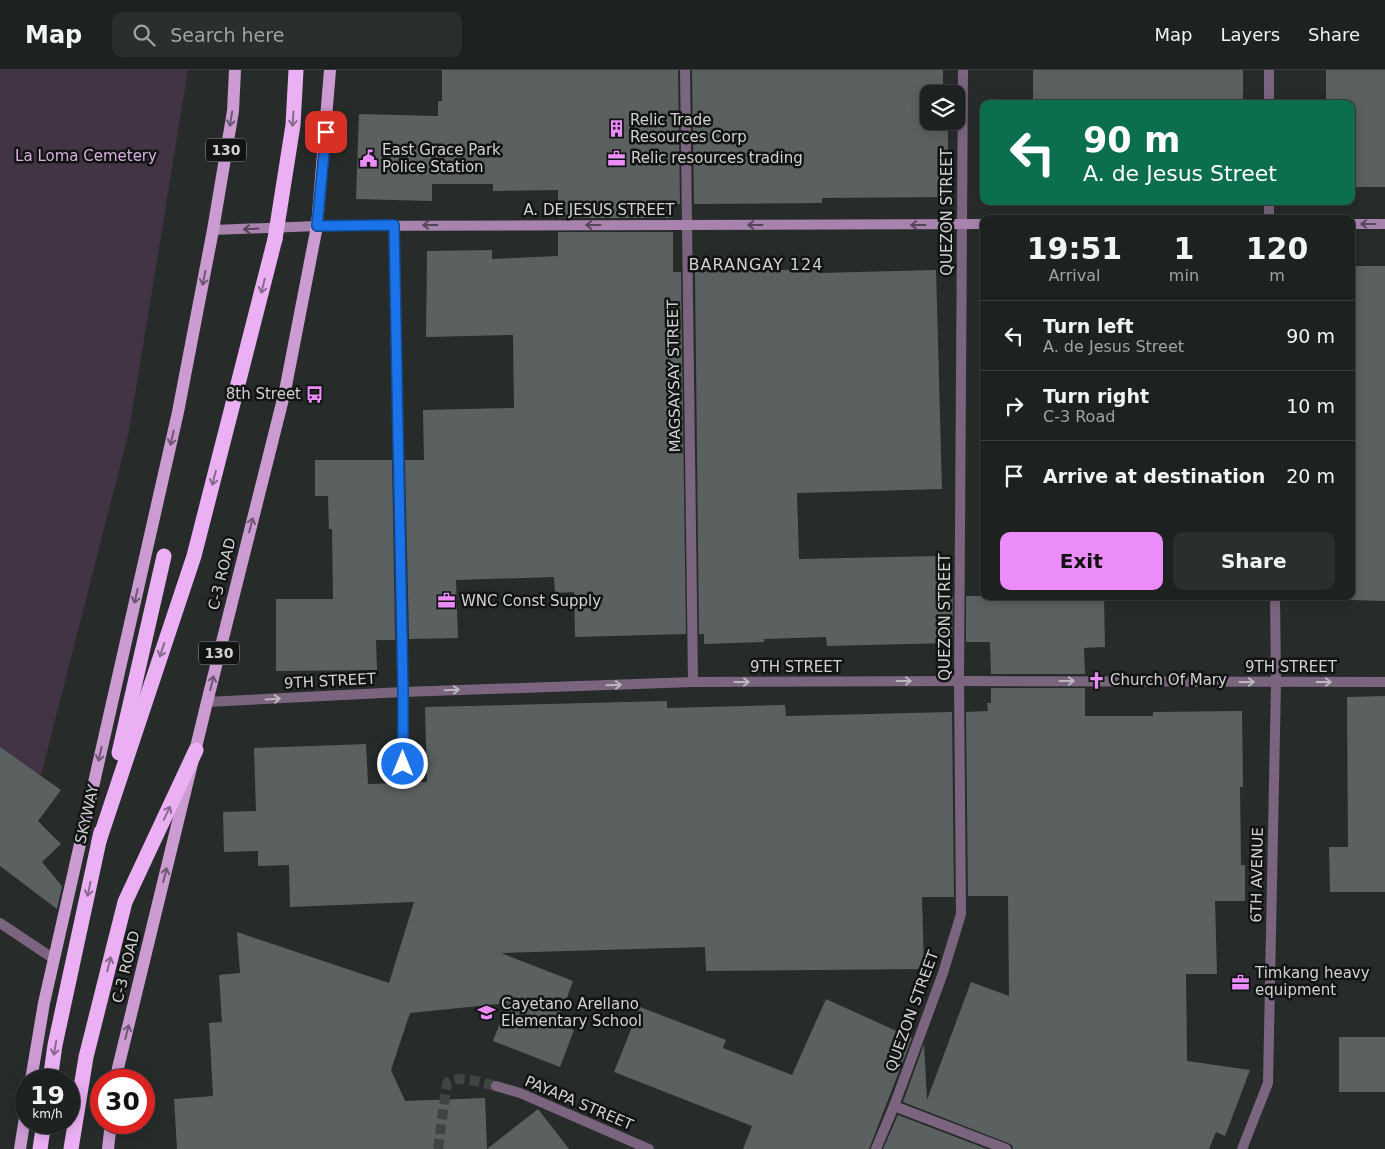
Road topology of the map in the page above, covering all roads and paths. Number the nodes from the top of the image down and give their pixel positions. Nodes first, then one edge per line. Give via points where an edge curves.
1 (235, 70) edge
2 (296, 70) edge
3 (330, 70) edge
4 (685, 70) edge
5 (963, 70) edge
6 (1270, 70) edge
7 (1270, 100) edge
8 (962, 224) junction
9 (980, 224) edge
10 (1355, 224) edge
11 (1385, 224) edge
12 (394, 225) junction
13 (687, 225) junction
14 (317, 226) junction
15 (214, 230) junction
16 (164, 556) dead end
17 (1274, 600) edge
18 (959, 681) junction
19 (693, 682) junction
20 (1276, 682) junction
21 (1385, 682) edge
22 (403, 692) junction
23 (207, 702) junction
24 (196, 750) junction
25 (403, 764) dead end
26 (99, 841) junction
27 (0, 923) edge
28 (54, 959) junction
29 (33, 1069) edge
30 (52, 1069) edge
31 (118, 1069) edge
32 (496, 1086) tunnel mouth
33 (894, 1106) junction
34 (22, 1134) edge
35 (42, 1134) edge
36 (110, 1134) edge
37 (20, 1149) edge
38 (40, 1149) edge
39 (72, 1149) edge
40 (108, 1149) edge
41 (649, 1149) edge
42 (876, 1149) edge
43 (1006, 1149) edge
44 (1242, 1149) edge

1 -> 15 main road, 130 via 233,110
2 -> 26 highway, bridge via 293,125 275,239 196,546
3 - 14 main road, C-3 ROAD / 130
4 - 13 street, MAGSAYSAY STREET
5 - 8 street, QUEZON STREET
6 - 7 street
8 - 9 main road, A. DE JESUS STREET
8 -> 13 main road, A. DE JESUS STREET
8 - 18 street, QUEZON STREET
11 -> 10 main road
13 -> 12 main road, A. DE JESUS STREET
12 - 14 main road, A. DE JESUS STREET
12 - 22 street
13 - 19 street, MAGSAYSAY STREET
14 -> 15 main road, A. DE JESUS STREET
23 -> 14 main road, C-3 ROAD / 130 via 285,391
15 -> 28 main road, 130 via 178,412
16 - 26 highway, SKYWAY
17 - 20 street, 6TH AVENUE
19 -> 18 street, 9TH STREET
18 -> 20 street, 9TH STREET
18 - 33 street, QUEZON STREET via 961,914
22 -> 19 street, 9TH STREET
20 -> 21 street, 9TH STREET
20 - 44 street, 6TH AVENUE via 1268,1083
23 -> 22 street, 9TH STREET
22 - 25 street
23 - 24 main road, C-3 ROAD / 130
31 -> 24 main road, C-3 ROAD / 130
39 -> 24 highway via 86,1057 126,902
26 -> 30 highway, SKYWAY
27 - 28 street
28 - 29 main road, 130
32 - 41 street, PAYAPA STREET via 520,1093
33 - 42 street, QUEZON STREET
33 - 43 street
34 - 37 main road
35 - 38 highway
36 - 40 main road

